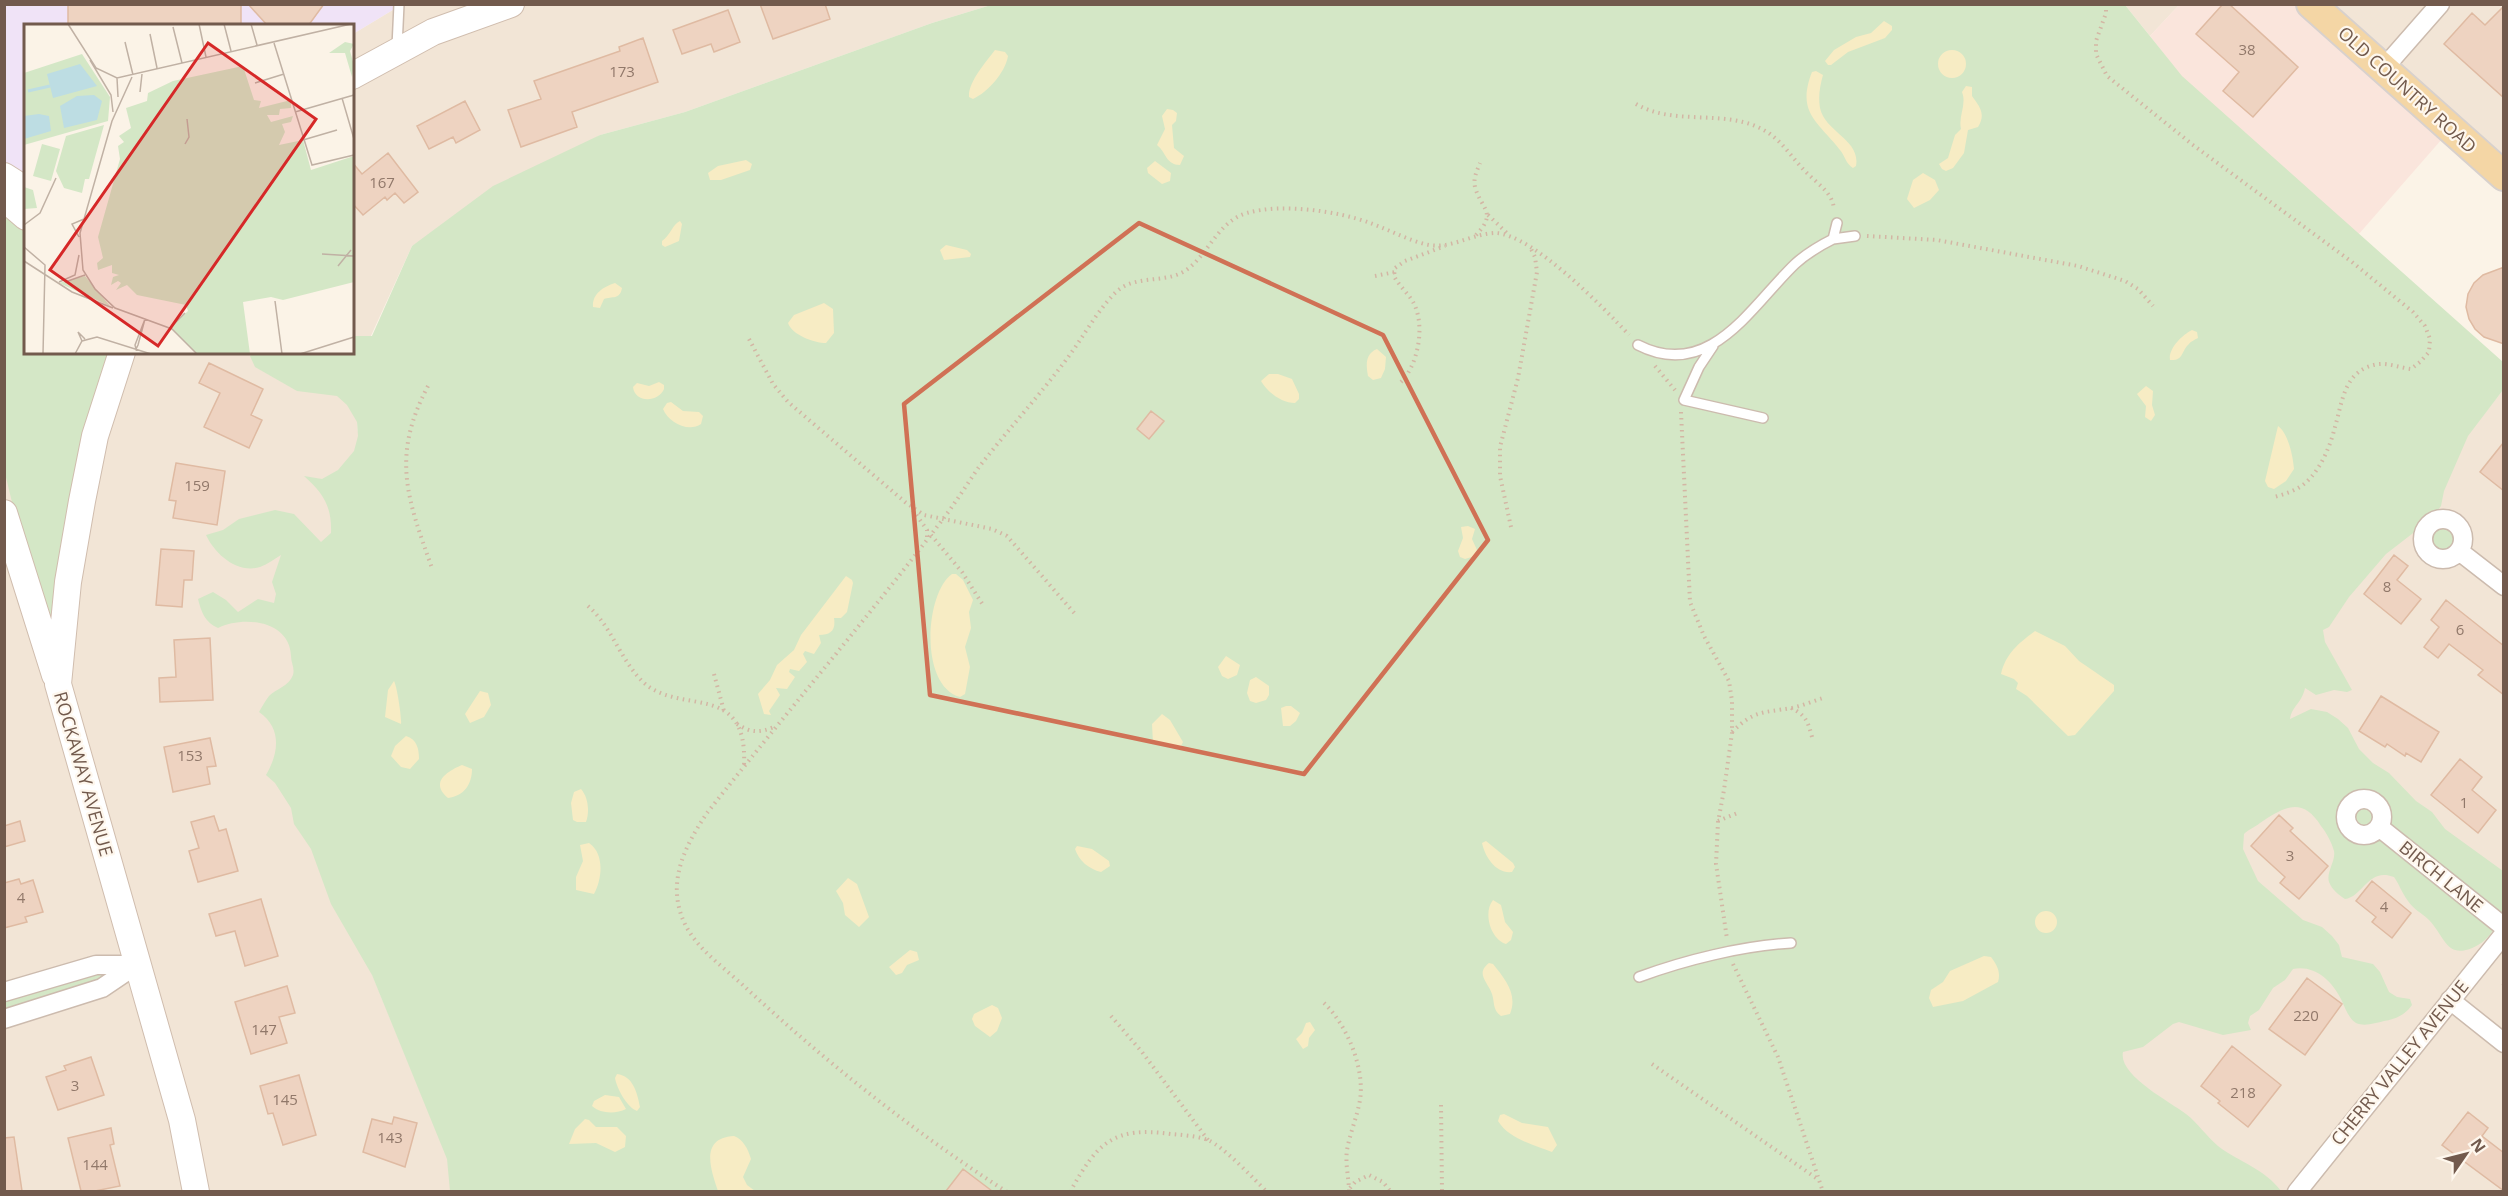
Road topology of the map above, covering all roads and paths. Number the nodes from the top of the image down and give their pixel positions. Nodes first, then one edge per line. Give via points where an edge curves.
1 (399, 4) edge
2 (511, 4) edge
3 (2106, 4) edge
4 (2310, 4) edge
5 (2440, 4) edge
6 (397, 51) junction
7 (2383, 69) junction
8 (354, 75) edge
9 (1636, 104) dead end
10 (1480, 163) dead end
11 (4, 176) edge
12 (2504, 176) edge
13 (24, 189) edge
14 (4, 198) edge
15 (24, 215) edge
16 (1488, 215) junction
17 (1837, 223) joint
18 (1476, 235) junction
19 (1509, 236) junction
20 (1855, 236) joint
21 (1833, 239) junction
22 (1457, 241) junction
23 (1530, 246) junction
24 (1395, 272) junction
25 (1375, 276) dead end
26 (2153, 306) dead end
27 (749, 339) dead end
28 (1638, 345) junction
29 (1713, 346) junction
30 (121, 354) edge
31 (1401, 382) dead end
32 (428, 386) dead end
33 (1684, 400) junction
34 (1762, 418) dead end
35 (2274, 497) dead end
36 (908, 505) junction
37 (4, 513) edge
38 (942, 520) junction
39 (1511, 527) dead end
40 (929, 537) junction
41 (2459, 551) dead end
42 (432, 568) dead end
43 (2504, 586) edge
44 (983, 605) dead end
45 (588, 606) dead end
46 (1076, 615) dead end
47 (714, 674) dead end
48 (58, 684) junction
49 (1823, 698) dead end
50 (1791, 708) junction
51 (724, 712) junction
52 (736, 724) junction
53 (775, 727) junction
54 (1732, 733) junction
55 (1812, 737) dead end
56 (744, 766) junction
57 (1740, 812) dead end
58 (1718, 822) junction
59 (2379, 827) dead end
60 (2504, 927) edge
61 (2504, 934) edge
62 (1791, 943) dead end
63 (1731, 951) junction
64 (136, 965) junction
65 (1639, 977) dead end
66 (4, 992) edge
67 (2450, 1000) junction
68 (1324, 1003) dead end
69 (1111, 1017) dead end
70 (4, 1019) edge
71 (2504, 1043) edge
72 (1652, 1064) dead end
73 (1441, 1105) dead end
74 (1209, 1141) junction
75 (1820, 1180) junction
76 (1350, 1190) edge
77 (196, 1191) edge
78 (1007, 1191) edge
79 (1070, 1191) edge
80 (1267, 1191) edge
81 (1390, 1191) edge
82 (1442, 1191) edge
83 (1823, 1191) edge
84 (2297, 1191) edge

1 - 6 lane
2 - 6 main road via 434,32
3 - 35 path via 2096,54 2107,76 2352,262 2413,312 2430,339 2428,352 2411,369 2382,363 2369,366 2348,382 2318,469 2305,483
4 - 7 main road, OLD COUNTRY ROAD
5 - 7 street
6 - 8 main road
7 - 12 main road, OLD COUNTRY ROAD
9 - 17 path via 1683,118 1737,119 1770,134 1830,194
10 - 16 path via 1474,186
11 - 13 main road
14 - 15 main road
16 - 18 path
16 - 19 path
17 - 21 lane
18 - 19 path
18 - 22 path
19 - 23 path
20 - 21 lane
20 - 26 path via 1937,240 2078,266 2125,281
21 - 29 lane via 1813,249
22 - 24 path via 1405,261
22 - 38 path via 1433,246 1331,212 1260,209 1243,213 1229,222 1182,273 1140,280 1115,293
23 - 28 path via 1584,291
23 - 39 path via 1536,272 1518,378 1499,455
24 - 25 path
24 - 31 path via 1399,286 1413,302 1419,329 1412,364
27 - 36 path via 773,384 788,402
28 - 29 lane via 1667,355
28 - 33 path
29 - 33 lane
30 - 48 main road, ROCKAWAY AVENUE via 95,436 82,501 68,582
32 - 42 path via 416,408 405,464 413,517
33 - 34 lane
33 - 54 path via 1690,602 1729,681
36 - 38 path
36 - 40 path
37 - 48 main road
38 - 40 path
38 - 46 path via 992,529 1007,536
40 - 44 path via 962,572
40 - 53 path
41 - 43 street
45 - 51 path via 601,617 642,682 660,693 704,702
47 - 51 path
48 - 64 main road, ROCKAWAY AVENUE
49 - 50 path
50 - 54 path via 1757,712
50 - 55 path via 1808,720
51 - 52 path
52 - 53 path via 750,732
52 - 56 path via 743,735
53 - 56 path
54 - 58 path
56 - 78 path via 690,838 678,868 677,896 684,922 696,942 888,1109
57 - 58 path
58 - 63 path via 1716,864
59 - 60 street, BIRCH LANE
61 - 67 street, CHERRY VALLEY AVENUE
62 - 63 lane
63 - 65 lane
63 - 75 path via 1737,973 1786,1079
64 - 66 street via 96,964
64 - 70 street via 102,988
64 - 77 main road, ROCKAWAY AVENUE via 182,1120
67 - 71 street
67 - 84 street, CHERRY VALLEY AVENUE
68 - 76 path via 1333,1012 1354,1053 1360,1078 1360,1099 1347,1150
69 - 74 path
72 - 75 path
73 - 82 path
74 - 79 path via 1158,1132 1132,1132 1112,1139 1097,1150
74 - 80 path
75 - 83 path
76 - 81 path via 1355,1182 1370,1175

